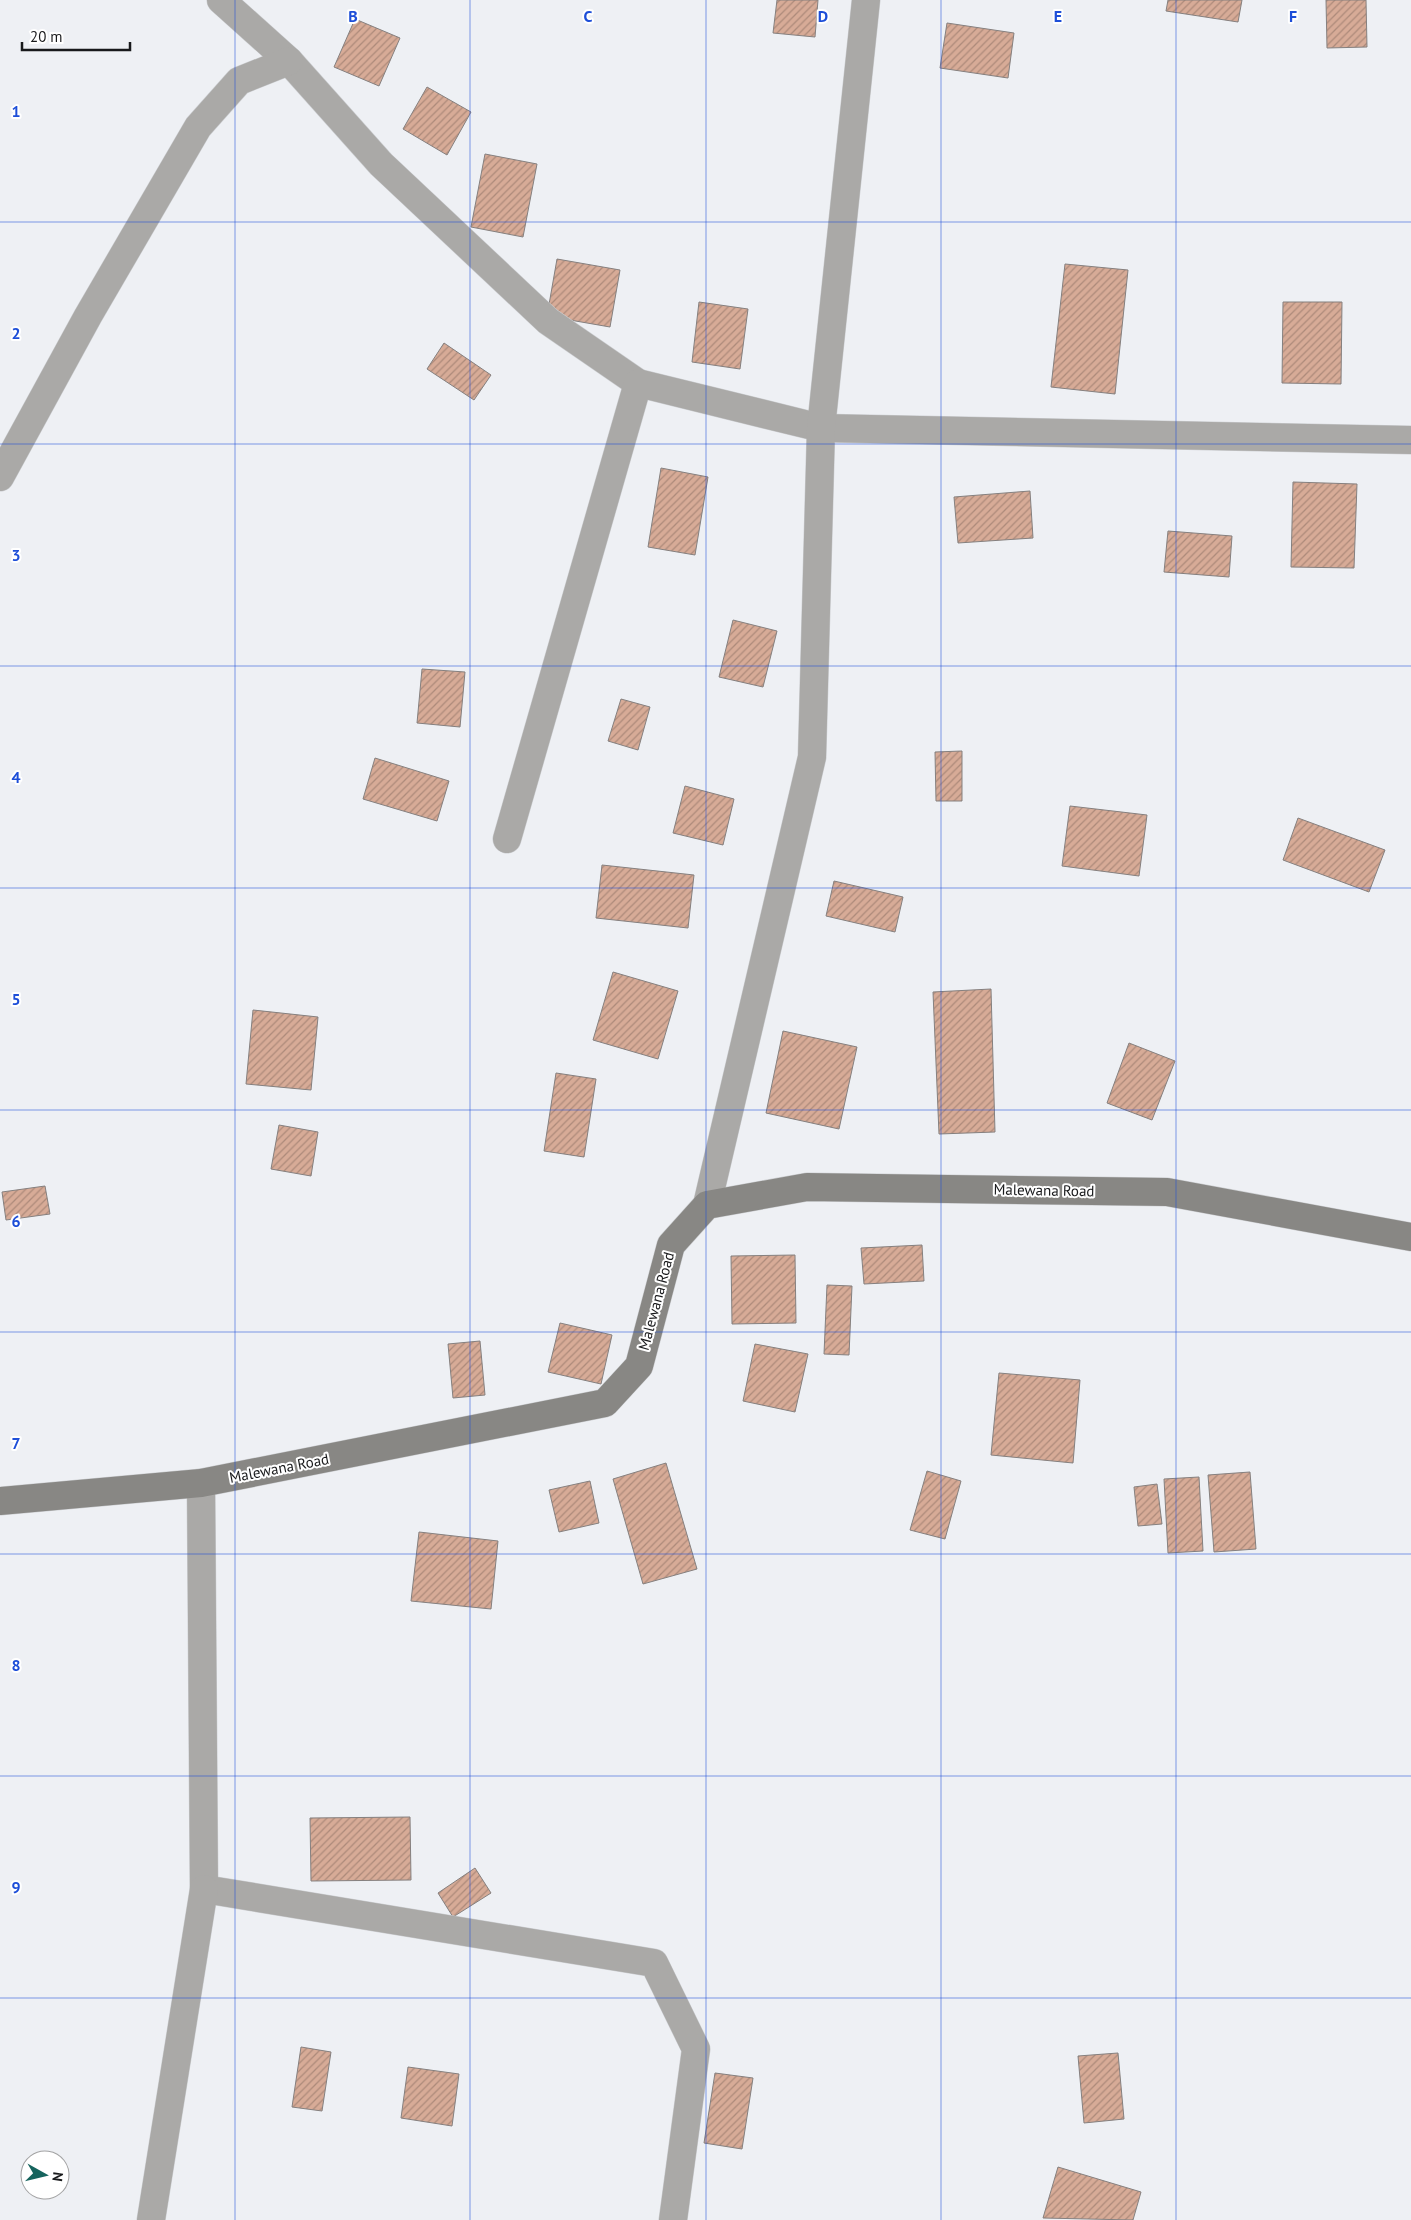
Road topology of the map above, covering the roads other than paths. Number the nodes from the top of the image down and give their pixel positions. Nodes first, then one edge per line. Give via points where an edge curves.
1 (220, 0) edge
2 (866, 0) edge
3 (288, 61) junction
4 (638, 382) junction
5 (821, 428) junction
6 (1411, 440) edge
7 (0, 477) edge
8 (507, 839) dead end
9 (707, 1206) junction
10 (1411, 1237) edge
11 (201, 1483) junction
12 (0, 1501) edge
13 (204, 1889) junction
14 (152, 2220) edge
15 (673, 2220) edge

1 - 3 street
2 - 5 street
3 - 4 street via 381,164 548,321
3 - 7 street via 240,81 198,127 88,316
4 - 5 street
4 - 8 street
5 - 6 street
5 - 9 street via 812,757
9 - 10 street, Malewana Road via 807,1187 1167,1192
9 - 11 street, Malewana Road via 671,1245 639,1366 605,1403
11 - 12 street, Malewana Road
11 - 13 street
13 - 14 street
13 - 15 street via 654,1963 696,2049

